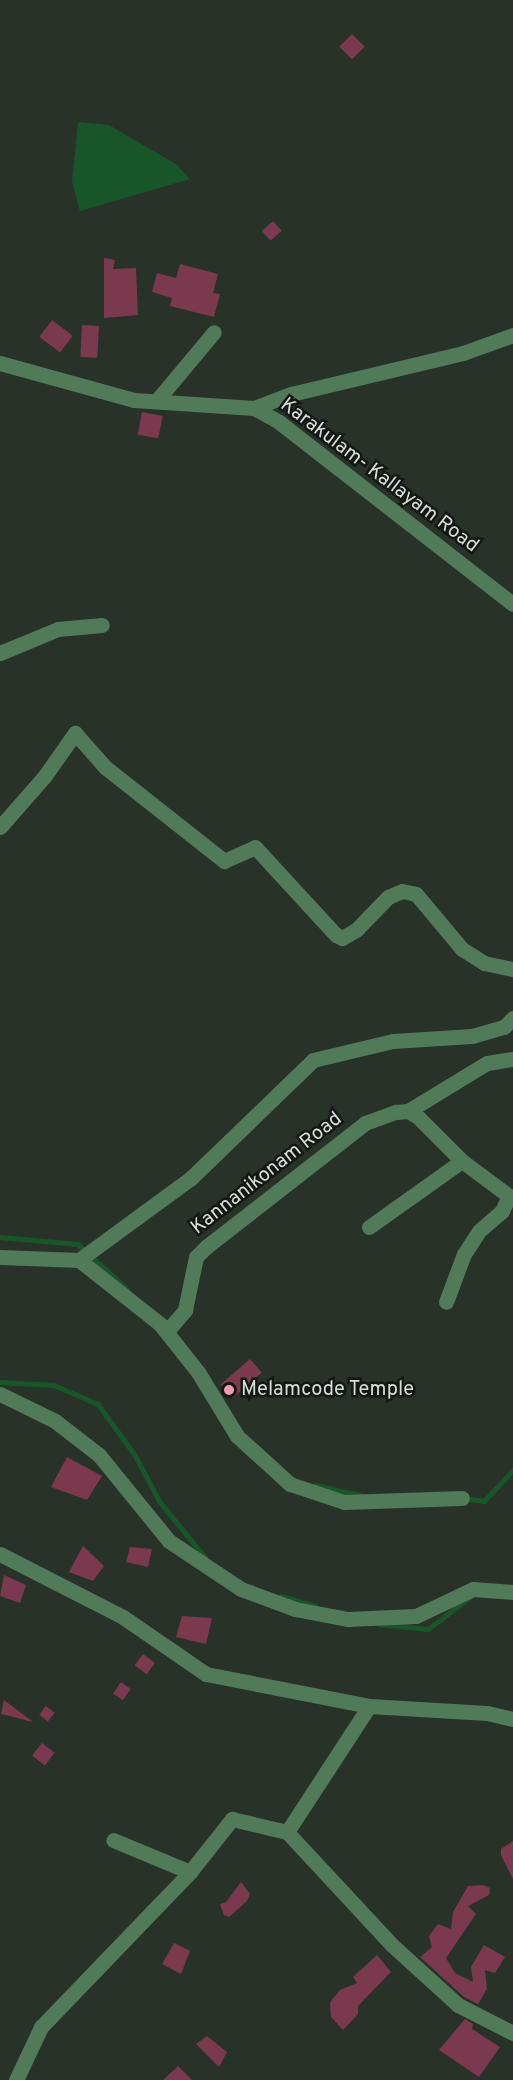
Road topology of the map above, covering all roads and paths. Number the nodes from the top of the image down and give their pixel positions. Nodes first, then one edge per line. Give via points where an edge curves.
1 (214, 332) dead end
2 (513, 335) edge
3 (0, 363) edge
4 (158, 399) junction
5 (254, 408) junction
6 (513, 604) edge
7 (102, 625) dead end
8 (0, 653) edge
9 (0, 827) edge
10 (513, 969) edge
11 (513, 1018) edge
12 (513, 1059) edge
13 (408, 1111) junction
14 (462, 1161) junction
15 (510, 1201) edge
16 (369, 1227) dead end
17 (85, 1255) junction
18 (0, 1257) edge
19 (446, 1302) dead end
20 (169, 1328) junction
21 (0, 1394) edge
22 (462, 1498) dead end
23 (0, 1554) edge
24 (513, 1592) edge
25 (369, 1706) junction
26 (513, 1719) edge
27 (287, 1832) junction
28 (113, 1840) dead end
29 (190, 1872) junction
30 (513, 2033) edge
31 (16, 2080) edge

1 - 4 street
2 - 5 street via 463,352 291,394
3 - 4 street, Karakulam- Kallayam Road via 134,400
4 - 5 street, Karakulam- Kallayam Road
5 - 6 street, Karakulam- Kallayam Road via 279,422
7 - 8 street via 58,629
9 - 10 street via 44,777 75,733 105,767 224,861 255,847 336,935 342,938 356,930 388,897 409,892 417,894 462,949 484,963
11 - 17 street via 504,1027 472,1036 393,1041 313,1060 191,1178
12 - 13 street, Kannanikonam Road via 487,1063
13 - 14 street
13 - 20 street, Kannanikonam Road via 381,1115 364,1123 206,1247 196,1257 185,1310
14 - 15 street via 509,1196
14 - 16 street
15 - 19 street via 479,1232 464,1254
17 - 18 street
17 - 20 street
20 - 22 street via 237,1436 290,1484 344,1502
21 - 24 street via 55,1421 99,1455 170,1541 241,1589 295,1609 348,1619 416,1616 472,1589
23 - 25 street via 123,1617 206,1674
25 - 26 street via 487,1713
25 - 27 street
27 - 29 street via 232,1819
27 - 30 street via 392,1945 458,2004
28 - 29 street
29 - 31 street via 41,2027

